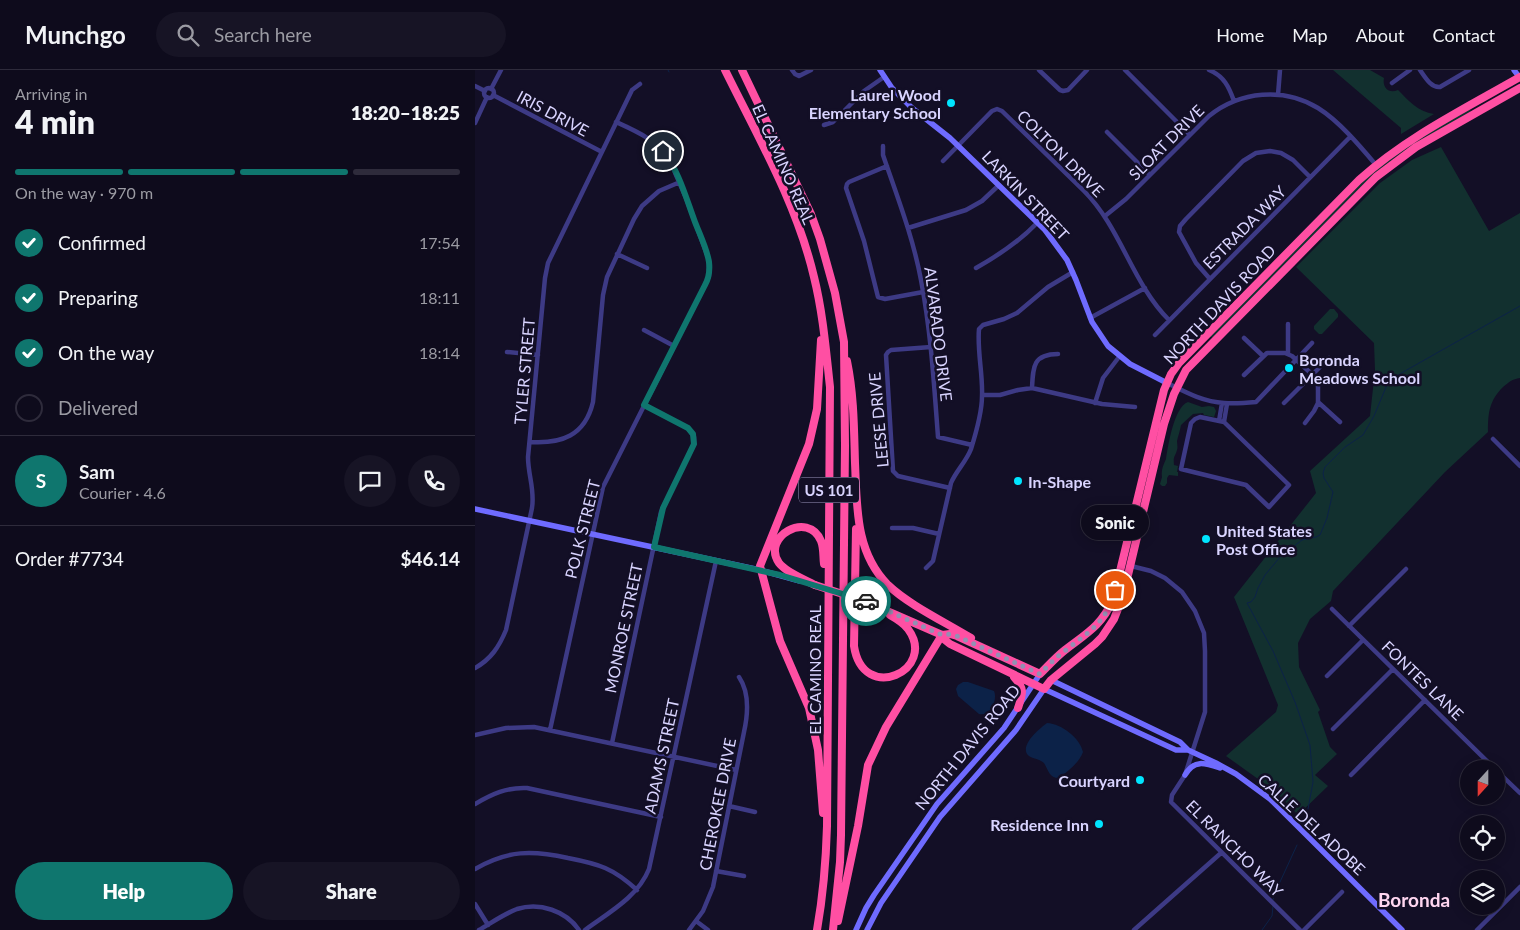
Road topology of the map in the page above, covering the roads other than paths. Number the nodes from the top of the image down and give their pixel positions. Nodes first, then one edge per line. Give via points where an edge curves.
1 (501, 70) edge
2 (725, 70) edge
3 (742, 70) edge
4 (793, 70) edge
5 (811, 70) edge
6 (880, 70) edge
7 (1039, 70) edge
8 (1087, 70) edge
9 (1125, 70) edge
10 (1209, 70) edge
11 (1281, 70) edge
12 (1410, 70) edge
13 (1420, 70) edge
14 (1469, 70) edge
15 (1518, 76) edge
16 (884, 77) junction
17 (1392, 83) dead end
18 (640, 84) dead end
19 (475, 86) edge
20 (491, 88) junction
21 (1520, 88) edge
22 (485, 91) junction
23 (1278, 94) junction
24 (493, 95) junction
25 (487, 97) junction
26 (1234, 101) junction
27 (616, 122) junction
28 (475, 123) edge
29 (824, 125) dead end
30 (1107, 132) dead end
31 (1190, 135) junction
32 (1350, 137) junction
33 (883, 146) dead end
34 (959, 146) junction
35 (602, 152) junction
36 (943, 161) dead end
37 (1376, 165) junction
38 (887, 166) junction
39 (1150, 175) junction
40 (1310, 177) junction
41 (679, 182) junction
42 (999, 185) junction
43 (1105, 216) junction
44 (1037, 223) junction
45 (908, 228) junction
46 (617, 254) junction
47 (647, 268) dead end
48 (976, 268) dead end
49 (1073, 272) junction
50 (1210, 279) junction
51 (1145, 288) junction
52 (923, 292) junction
53 (820, 308) junction
54 (1090, 318) junction
55 (1169, 320) junction
56 (1288, 324) dead end
57 (643, 330) dead end
58 (1155, 335) dead end
59 (1244, 338) dead end
60 (844, 342) junction
61 (1312, 343) dead end
62 (675, 346) junction
63 (931, 347) junction
64 (507, 352) dead end
65 (1058, 354) dead end
66 (1288, 354) junction
67 (538, 355) junction
68 (1263, 356) junction
69 (1119, 357) junction
70 (1329, 358) dead end
71 (1297, 359) junction
72 (1244, 375) dead end
73 (1312, 375) junction
74 (1167, 383) junction
75 (1317, 383) junction
76 (1347, 383) dead end
77 (1032, 388) junction
78 (1176, 388) junction
79 (982, 395) junction
80 (1318, 402) junction
81 (1095, 403) junction
82 (1224, 403) junction
83 (1284, 403) dead end
84 (644, 405) junction
85 (1135, 407) dead end
86 (1222, 421) junction
87 (1340, 422) dead end
88 (1305, 423) dead end
89 (1493, 439) dead end
90 (529, 442) junction
91 (972, 445) junction
92 (1520, 466) edge
93 (949, 488) junction
94 (857, 505) junction
95 (475, 509) edge
96 (530, 521) junction
97 (892, 528) dead end
98 (592, 534) junction
99 (939, 534) junction
100 (654, 547) junction
101 (716, 561) junction
102 (1131, 566) junction
103 (926, 568) dead end
104 (760, 570) junction
105 (1406, 570) dead end
106 (815, 585) junction
107 (828, 603) junction
108 (876, 606) junction
109 (1333, 609) dead end
110 (1349, 626) junction
111 (942, 635) junction
112 (1363, 640) junction
113 (998, 655) junction
114 (475, 668) edge
115 (1393, 668) junction
116 (1011, 674) junction
117 (1040, 674) junction
118 (1327, 676) dead end
119 (739, 677) dead end
120 (1051, 680) junction
121 (1034, 684) junction
122 (1044, 689) junction
123 (1425, 700) junction
124 (1018, 708) junction
125 (1333, 729) dead end
126 (550, 730) junction
127 (475, 735) edge
128 (611, 743) junction
129 (1190, 751) junction
130 (674, 756) junction
131 (1487, 760) edge
132 (736, 770) junction
133 (1236, 774) junction
134 (1185, 775) junction
135 (1351, 775) dead end
136 (1505, 778) edge
137 (1520, 793) edge
138 (475, 797) edge
139 (477, 803) edge
140 (729, 806) junction
141 (755, 812) dead end
142 (661, 816) junction
143 (827, 826) junction
144 (1221, 853) junction
145 (475, 869) edge
146 (717, 871) junction
147 (744, 876) dead end
148 (1520, 887) edge
149 (637, 890) junction
150 (1342, 892) dead end
151 (475, 904) edge
152 (696, 921) junction
153 (487, 925) junction
154 (479, 930) edge
155 (579, 930) edge
156 (585, 930) edge
157 (689, 930) edge
158 (708, 930) edge
159 (817, 930) edge
160 (834, 930) edge
161 (856, 930) edge
162 (867, 930) edge
163 (1134, 930) edge
164 (1299, 930) edge
165 (1304, 930) edge
166 (1402, 930) edge
167 (1477, 930) edge

1 - 20 street
2 - 53 highway, EL CAMINO REAL / US 101 via 786,195 801,233
3 - 60 highway, EL CAMINO REAL / US 101 via 811,214 835,293
4 - 5 street via 799,76
6 - 16 street, LARKIN STREET
7 - 8 street via 1063,91 1068,90
9 - 31 street
10 - 26 street via 1223,79
11 - 23 street
12 - 17 street
13 - 14 street via 1437,87
15 - 37 highway, NORTH DAVIS ROAD via 1396,149
16 - 29 street via 864,91 833,122
16 - 34 street, LARKIN STREET via 916,111
18 - 27 street, TYLER STREET via 632,90
19 - 22 street
20 - 22 street
20 - 24 street
21 - 78 highway, NORTH DAVIS ROAD via 1416,148 1376,177 1193,362
22 - 25 street
23 - 26 street, SLOAT DRIVE
23 - 32 street, SLOAT DRIVE via 1318,108
24 - 25 street
24 - 35 street, IRIS DRIVE
25 - 28 street
26 - 31 street, SLOAT DRIVE via 1214,112
27 - 35 street, TYLER STREET
27 - 41 street, POLK STREET via 646,136 659,147 670,160
30 - 39 street
31 - 39 street, SLOAT DRIVE
32 - 37 street, SLOAT DRIVE
32 - 40 street, ESTRADA WAY
33 - 38 street, ALVARADO DRIVE
34 - 36 street
34 - 42 street, LARKIN STREET
34 - 43 street, COLTON DRIVE via 992,111 1002,111 1084,191
35 - 67 street, TYLER STREET via 548,263
37 - 74 highway, NORTH DAVIS ROAD via 1184,357
38 - 45 street, ALVARADO DRIVE
38 - 52 street via 849,182 846,188 864,240 878,297 883,299
39 - 43 street, SLOAT DRIVE
40 - 50 street, ESTRADA WAY
40 - 50 street via 1281,153 1256,153 1186,219 1179,232 1196,263
41 - 46 street via 659,191 644,204
41 - 62 street, POLK STREET via 709,260 709,276
42 - 44 street, LARKIN STREET
42 - 45 street via 966,210
43 - 51 street, COLTON DRIVE
44 - 48 street via 1010,248
44 - 49 street, LARKIN STREET via 1054,240
45 - 52 street, ALVARADO DRIVE
46 - 47 street
46 - 90 street via 603,290 589,414 568,437 551,442
49 - 54 street, LARKIN STREET
49 - 79 street via 1052,284 1017,313 979,327
50 - 55 street, ESTRADA WAY
51 - 54 street
51 - 55 street, COLTON DRIVE
52 - 63 street, ALVARADO DRIVE
53 - 104 highway via 817,410 800,466
53 - 107 highway, EL CAMINO REAL / US 101 via 830,387
54 - 69 street, LARKIN STREET via 1102,339
55 - 58 street, ESTRADA WAY
56 - 66 street
57 - 62 street
59 - 68 street
60 - 94 highway via 853,392
60 - 160 highway, EL CAMINO REAL / US 101 via 841,835
61 - 71 street
62 - 84 street, POLK STREET
63 - 91 street, ALVARADO DRIVE via 938,436
63 - 93 street, LEESE DRIVE via 891,350 886,355 893,471 898,476
64 - 67 street
65 - 77 street via 1049,354 1035,364
66 - 68 street via 1267,353
66 - 71 street
67 - 90 street, TYLER STREET
68 - 72 street
69 - 74 street, LARKIN STREET
69 - 81 street via 1103,378
70 - 73 street
71 - 73 street
71 - 82 street, LARKIN STREET via 1256,402
73 - 75 street
73 - 83 street
74 - 78 street, LARKIN STREET
74 - 117 highway, NORTH DAVIS ROAD via 1113,600 1098,624
75 - 76 street
75 - 80 street
77 - 79 street
77 - 81 street
78 - 82 street, LARKIN STREET
78 - 102 highway, NORTH DAVIS ROAD via 1164,424
79 - 91 street
80 - 87 street
80 - 88 street
81 - 85 street
82 - 86 street
84 - 98 street, POLK STREET via 603,487
84 - 100 street, MONROE STREET via 688,428 694,440 663,508
86 - 86 street via 1289,485 1269,507 1246,485 1181,469 1193,420 1200,417
89 - 92 street
90 - 96 street, TYLER STREET via 533,495
91 - 93 street
93 - 99 street
94 - 108 highway via 855,654 868,673 891,677 900,674 910,664 914,656 914,642 904,625
94 - 113 highway via 863,543 870,560 888,584 915,605
95 - 96 street
96 - 98 street
96 - 114 street, TYLER STREET via 506,630 495,652
97 - 99 street via 913,528
98 - 100 street
98 - 126 street, POLK STREET
99 - 103 street via 933,561
100 - 101 street
100 - 128 street, MONROE STREET
101 - 104 street
101 - 130 street, ADAMS STREET
102 - 120 highway, NORTH DAVIS ROAD via 1114,619 1102,637
102 - 129 street, EL RANCHO WAY via 1151,571 1174,585 1189,600 1201,625 1205,651 1205,712
104 - 106 street
104 - 143 highway via 780,641 809,708 818,750 822,811
105 - 110 street
106 - 107 highway via 787,570 777,560 778,541 789,529 807,528 821,541
106 - 108 highway, bridge
107 - 143 highway, EL CAMINO REAL / US 101
108 - 111 highway
109 - 110 street, FONTES LANE
110 - 112 street, FONTES LANE
111 - 113 highway via 957,636
111 - 116 highway via 950,644
111 - 160 highway via 886,727 868,765 840,914
112 - 115 street, FONTES LANE
112 - 118 street
113 - 117 highway
115 - 123 street, FONTES LANE
115 - 125 street
116 - 121 highway
116 - 124 highway via 1022,687
117 - 121 street, NORTH DAVIS ROAD
119 - 132 street, CHEROKEE DRIVE via 745,691 747,713
120 - 122 highway, NORTH DAVIS ROAD
120 - 129 street via 1180,742
121 - 122 highway
121 - 124 street, NORTH DAVIS ROAD
122 - 129 street via 1177,750
122 - 162 street, NORTH DAVIS ROAD via 1016,730 940,817 881,902
123 - 131 street, FONTES LANE
123 - 135 street
124 - 161 street, NORTH DAVIS ROAD via 929,814 870,902
126 - 127 street via 513,727
126 - 128 street
128 - 130 street
129 - 133 street, CALLE DEL ADOBE
129 - 134 street, EL RANCHO WAY
130 - 132 street
130 - 142 street, ADAMS STREET
132 - 140 street, CHEROKEE DRIVE
133 - 134 street via 1201,764 1191,767
133 - 166 street, CALLE DEL ADOBE via 1281,810
134 - 144 street, EL RANCHO WAY via 1171,802
136 - 137 street, FONTES LANE
138 - 139 street
139 - 142 street via 501,791 527,788
140 - 141 street
140 - 146 street, CHEROKEE DRIVE
142 - 149 street, ADAMS STREET via 649,869
143 - 159 highway, EL CAMINO REAL / US 101 via 823,894
144 - 163 street
144 - 164 street, EL RANCHO WAY
145 - 149 street via 508,854 547,853 605,867
146 - 147 street
146 - 152 street, CHEROKEE DRIVE via 710,897
148 - 167 street
149 - 156 street, ADAMS STREET
150 - 165 street
151 - 153 street
152 - 157 street, CHEROKEE DRIVE
152 - 158 street
153 - 154 street
153 - 155 street via 514,910 534,907 561,913

